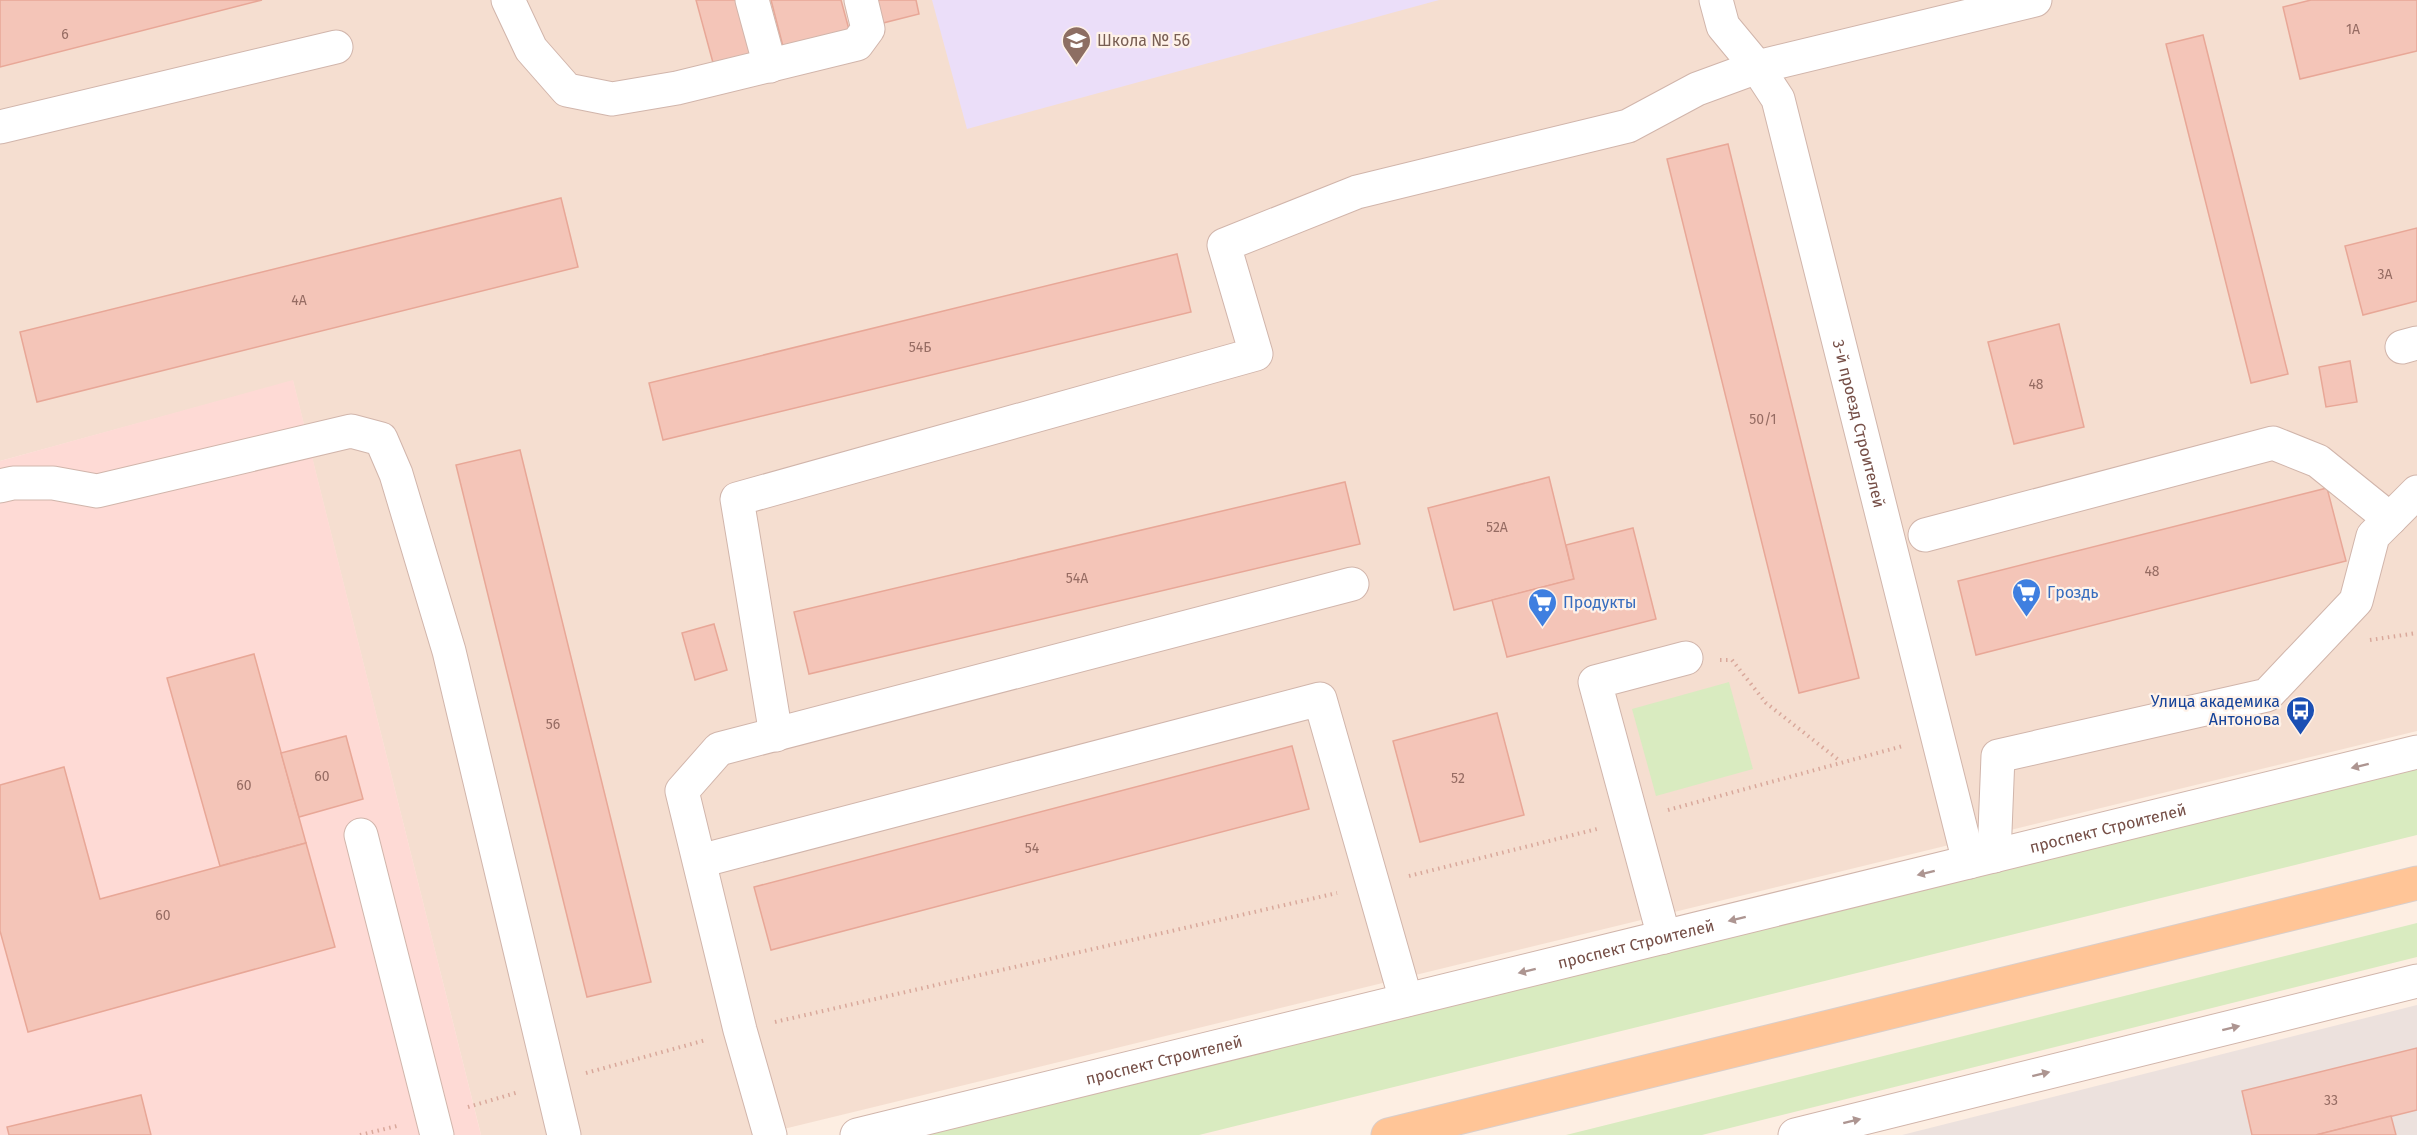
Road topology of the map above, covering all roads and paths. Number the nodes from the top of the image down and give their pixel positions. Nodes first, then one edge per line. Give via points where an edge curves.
1 (508, 0) edge
2 (752, 0) edge
3 (861, 0) edge
4 (1716, 0) edge
5 (2035, 0) edge
6 (336, 47) dead end
7 (770, 66) junction
8 (1758, 67) junction
9 (0, 127) edge
10 (0, 486) edge
11 (2417, 492) edge
12 (2390, 519) junction
13 (1925, 535) dead end
14 (1352, 584) dead end
15 (1686, 658) joint
16 (776, 735) junction
17 (2417, 752) edge
18 (1840, 762) dead end
19 (362, 835) dead end
20 (1982, 859) junction
21 (700, 861) junction
22 (2417, 883) edge
23 (1664, 937) junction
24 (2417, 981) edge
25 (1406, 1000) junction
26 (437, 1135) edge
27 (564, 1135) edge
28 (770, 1135) edge
29 (857, 1135) edge
30 (1388, 1135) edge
31 (1795, 1135) edge

1 - 7 street via 531,49 567,90 612,99
2 - 7 street
3 - 7 street via 868,29 857,44
4 - 8 street, 3-й проезд Строителей via 1723,26
5 - 8 street
6 - 9 street
8 - 16 street via 1697,89 1628,126 1357,192 1224,245 1256,354 737,499
8 - 20 street, 3-й проезд Строителей via 1778,99
10 - 27 street via 53,483 97,491 351,431 381,439 396,474 448,651
11 - 12 street
12 - 13 street via 2318,461 2273,442
12 - 20 street via 2373,536 2356,601 2267,695 1998,756
14 - 16 street
15 - 18 path via 1732,660 1766,703
15 - 23 street via 1595,682
16 - 21 street via 719,750 682,791
17 -> 20 street, проспект Строителей
19 - 26 street
20 -> 23 street, проспект Строителей
21 - 25 street via 1320,699
21 - 28 street via 740,1030
22 - 30 main road
23 -> 25 street, проспект Строителей
31 -> 24 street
25 - 29 street, проспект Строителей

